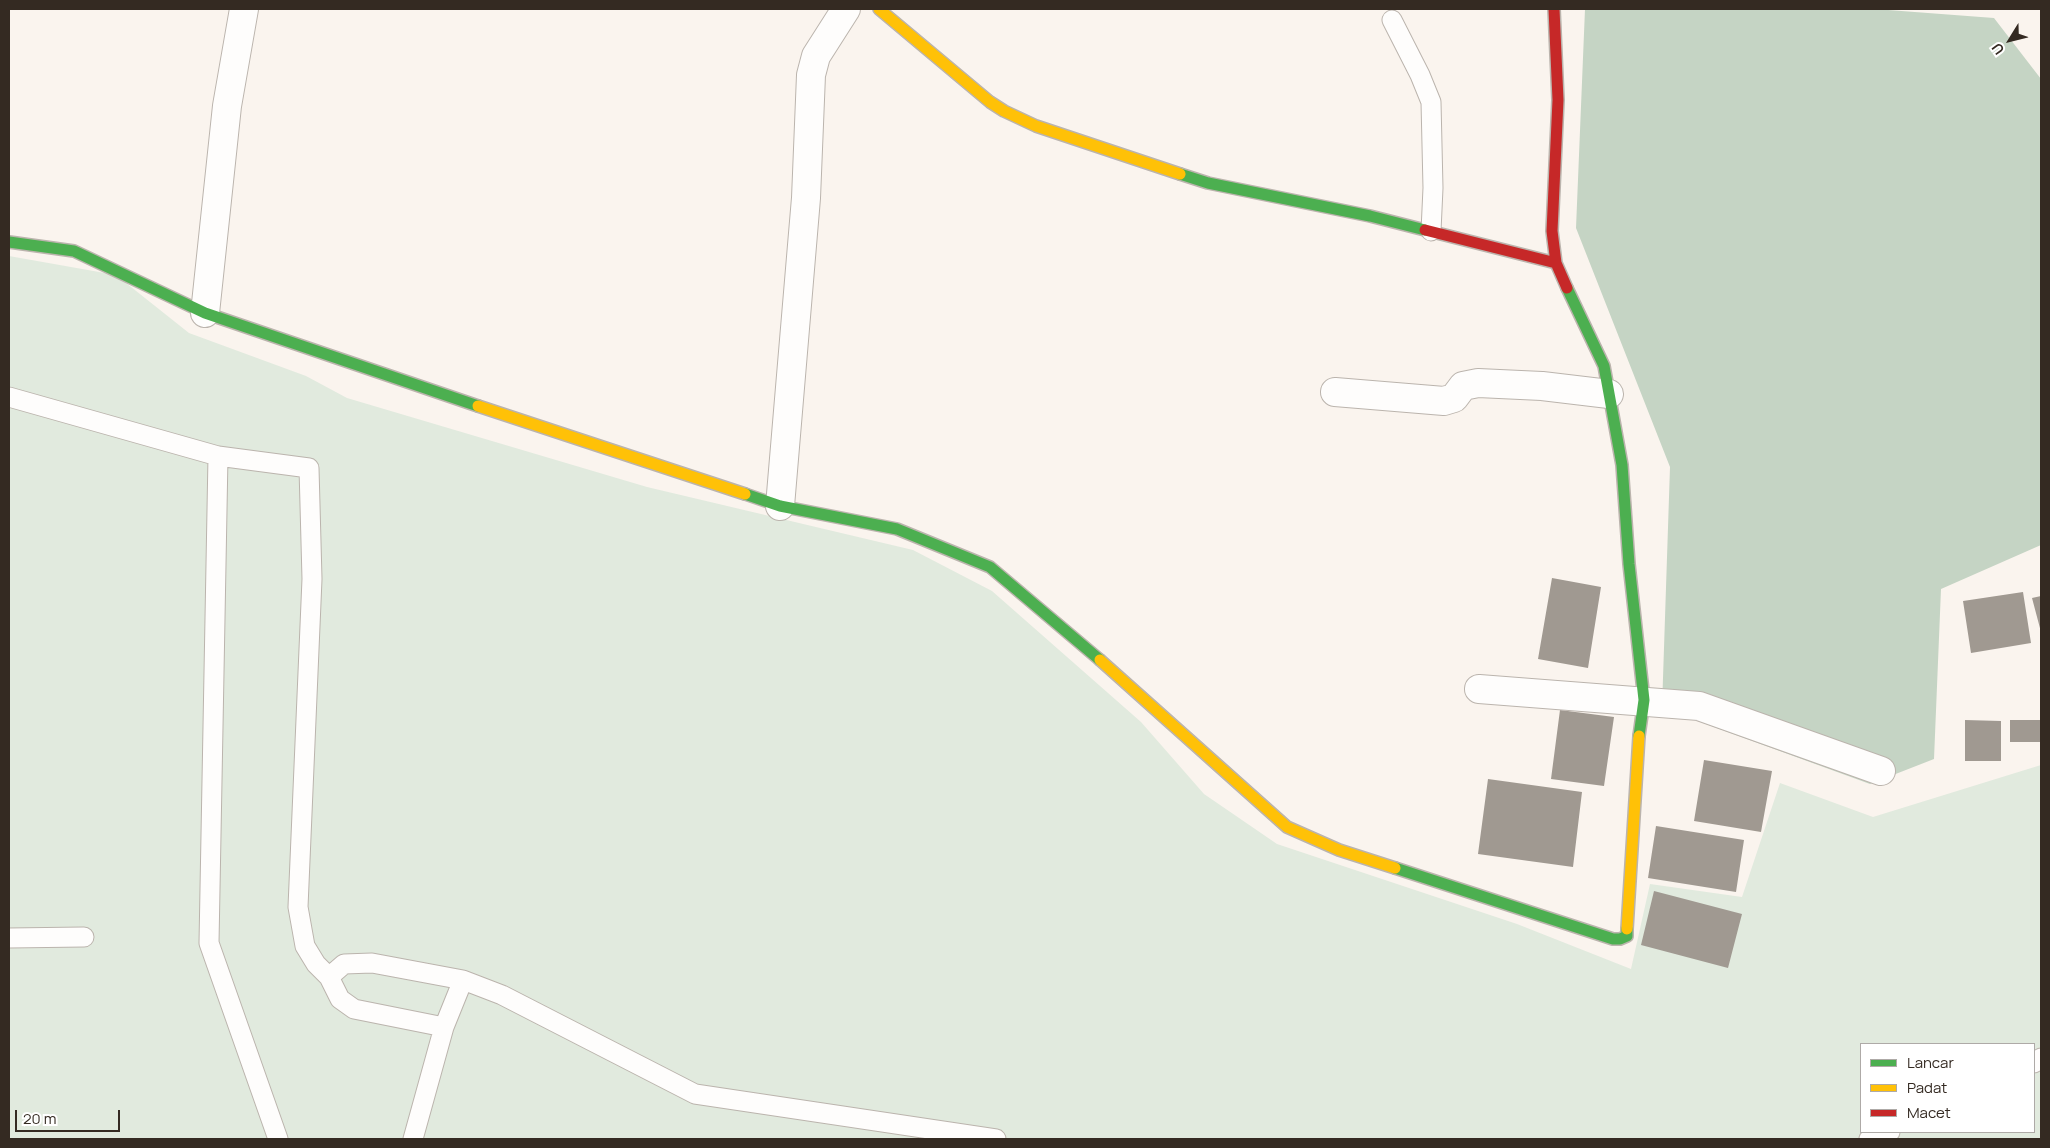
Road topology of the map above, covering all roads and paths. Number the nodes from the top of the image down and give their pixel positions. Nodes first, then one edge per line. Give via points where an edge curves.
1 (244, 9) edge
2 (846, 9) edge
3 (879, 9) edge
4 (1554, 9) edge
5 (1392, 20) dead end
6 (1431, 231) junction
7 (9, 242) edge
8 (1556, 263) junction
9 (205, 313) junction
10 (1335, 392) dead end
11 (1609, 394) junction
12 (9, 396) edge
13 (218, 456) junction
14 (780, 506) junction
15 (1479, 688) dead end
16 (1644, 700) junction
17 (1881, 771) dead end
18 (84, 937) dead end
19 (9, 938) edge
20 (329, 977) junction
21 (462, 980) junction
22 (444, 1027) junction
23 (1887, 1133) edge
24 (278, 1139) edge
25 (413, 1139) edge
26 (996, 1139) edge
27 (1869, 1139) edge

1 - 9 street via 227,106
2 - 14 street via 816,56 811,75 806,198
3 - 6 street via 990,102 1036,126 1208,182
4 - 8 street via 1558,100 1552,231
5 - 6 lane via 1431,102
6 - 8 street
7 - 9 street via 74,251
8 - 11 street via 1604,366
9 - 14 street
10 - 11 street via 1444,401 1454,398 1463,386 1478,383
11 - 16 street via 1622,465
12 - 13 lane
13 - 20 lane via 309,468 312,579 298,907 306,946 316,964
13 - 24 lane via 209,943
14 - 16 street via 897,528 990,567 1124,680 1287,828 1339,850 1612,939 1627,936 1637,750
15 - 16 street
16 - 17 street via 1699,706
18 - 19 lane
20 - 21 lane via 344,964 372,963
20 - 22 lane via 340,999 354,1009
21 - 22 lane
21 - 26 lane via 502,995 695,1094
22 - 25 lane
23 - 27 lane

